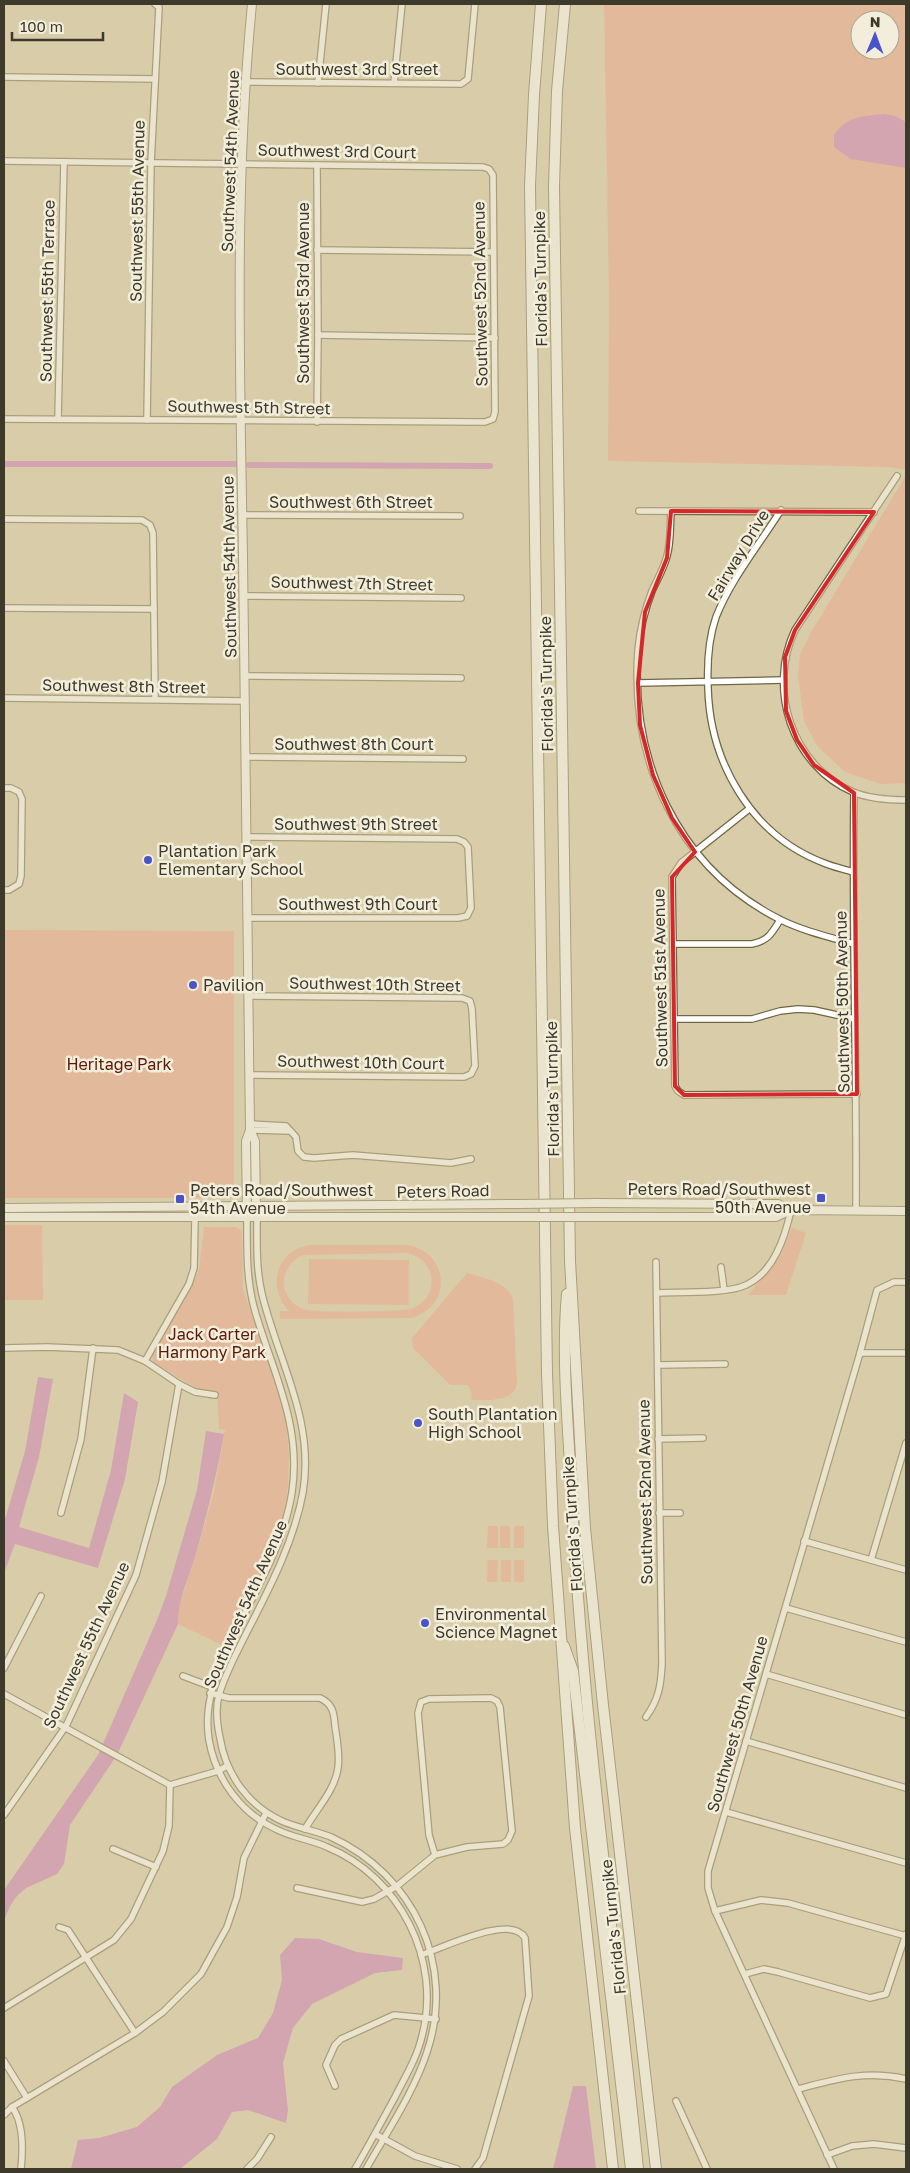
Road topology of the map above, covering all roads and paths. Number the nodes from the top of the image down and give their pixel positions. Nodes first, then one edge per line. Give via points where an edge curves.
1 (156, 4) edge
2 (252, 4) edge
3 (326, 4) edge
4 (402, 4) edge
5 (475, 4) edge
6 (541, 4) edge
7 (565, 4) edge
8 (4, 77) edge
9 (156, 80) junction
10 (244, 82) junction
11 (318, 83) junction
12 (394, 83) junction
13 (4, 161) edge
14 (64, 162) junction
15 (151, 163) junction
16 (240, 164) junction
17 (317, 165) junction
18 (490, 169) joint
19 (317, 250) junction
20 (493, 252) junction
21 (318, 335) junction
22 (494, 338) junction
23 (4, 419) edge
24 (493, 419) joint
25 (58, 420) junction
26 (147, 420) junction
27 (240, 421) junction
28 (316, 422) junction
29 (896, 476) dead end
30 (781, 510) junction
31 (639, 511) dead end
32 (671, 511) junction
33 (874, 512) junction
34 (242, 515) junction
35 (460, 516) dead end
36 (4, 519) edge
37 (243, 596) junction
38 (461, 598) dead end
39 (4, 608) edge
40 (154, 609) junction
41 (244, 676) junction
42 (461, 678) dead end
43 (784, 680) junction
44 (708, 682) junction
45 (638, 683) junction
46 (4, 698) edge
47 (156, 699) junction
48 (245, 701) junction
49 (245, 757) junction
50 (464, 759) dead end
51 (4, 788) edge
52 (854, 793) junction
53 (906, 800) edge
54 (749, 809) junction
55 (246, 837) junction
56 (695, 852) junction
57 (853, 872) junction
58 (4, 890) edge
59 (467, 916) joint
60 (248, 918) junction
61 (780, 920) junction
62 (673, 944) junction
63 (854, 944) junction
64 (249, 996) junction
65 (675, 1019) junction
66 (855, 1019) junction
67 (471, 1074) joint
68 (249, 1075) junction
69 (857, 1094) junction
70 (250, 1127) junction
71 (471, 1159) dead end
72 (247, 1206) junction
73 (256, 1206) junction
74 (4, 1208) edge
75 (791, 1210) junction
76 (856, 1211) junction
77 (906, 1211) edge
78 (4, 1217) edge
79 (195, 1218) junction
80 (247, 1218) junction
81 (256, 1218) junction
82 (570, 1260) junction
83 (656, 1262) dead end
84 (721, 1267) dead end
85 (906, 1282) edge
86 (724, 1290) junction
87 (657, 1293) junction
88 (4, 1348) edge
89 (93, 1348) junction
90 (860, 1353) junction
91 (906, 1353) edge
92 (145, 1361) junction
93 (725, 1364) dead end
94 (658, 1365) junction
95 (179, 1384) junction
96 (215, 1395) dead end
97 (703, 1438) dead end
98 (658, 1439) junction
99 (906, 1443) edge
100 (61, 1513) dead end
101 (680, 1513) dead end
102 (659, 1514) junction
103 (804, 1541) junction
104 (872, 1560) junction
105 (906, 1570) edge
106 (40, 1596) dead end
107 (786, 1608) junction
108 (559, 1631) junction
109 (906, 1642) edge
110 (4, 1668) edge
111 (766, 1674) junction
112 (183, 1676) dead end
113 (211, 1690) junction
114 (4, 1694) edge
115 (219, 1696) junction
116 (906, 1714) edge
117 (646, 1717) dead end
118 (66, 1726) junction
119 (746, 1741) junction
120 (227, 1766) junction
121 (218, 1771) junction
122 (170, 1785) junction
123 (906, 1788) edge
124 (726, 1812) junction
125 (266, 1814) junction
126 (4, 1815) edge
127 (261, 1822) junction
128 (305, 1829) junction
129 (113, 1849) dead end
130 (435, 1855) junction
131 (906, 1863) edge
132 (156, 1867) junction
133 (397, 1886) junction
134 (297, 1888) dead end
135 (388, 1890) junction
136 (715, 1911) junction
137 (59, 1928) dead end
138 (906, 1935) edge
139 (430, 1952) junction
140 (421, 1955) junction
141 (87, 1957) junction
142 (745, 1974) junction
143 (4, 2008) edge
144 (426, 2018) junction
145 (436, 2018) junction
146 (135, 2032) junction
147 (4, 2060) edge
148 (906, 2079) edge
149 (335, 2086) dead end
150 (798, 2089) junction
151 (27, 2098) junction
152 (676, 2101) dead end
153 (12, 2107) junction
154 (4, 2114) edge
155 (375, 2134) junction
156 (271, 2137) dead end
157 (383, 2139) junction
158 (906, 2148) edge
159 (827, 2155) junction
160 (476, 2168) edge
161 (21, 2169) edge
162 (248, 2169) edge
163 (355, 2169) edge
164 (366, 2169) edge
165 (457, 2169) edge
166 (614, 2169) edge
167 (631, 2169) edge
168 (638, 2169) edge
169 (656, 2169) edge
170 (707, 2169) edge
171 (834, 2169) edge

1 - 9 street, Southwest 55th Avenue via 159,8
2 - 10 main road, Southwest 54th Avenue
3 - 11 street
4 - 12 street
5 - 12 street, Southwest 3rd Street via 468,79 461,84
6 - 108 highway, Florida's Turnpike via 530,186 532,389 547,1374
7 - 82 highway, Florida's Turnpike via 554,186
8 - 9 street
9 - 15 street, Southwest 55th Avenue
10 - 11 street, Southwest 3rd Street
10 - 16 main road, Southwest 54th Avenue
11 - 12 street, Southwest 3rd Street
13 - 14 street, Southwest 3rd Court
14 - 15 street, Southwest 3rd Court
14 - 25 street, Southwest 55th Terrace
15 - 16 street, Southwest 3rd Court
15 - 26 street, Southwest 55th Avenue
16 - 17 street, Southwest 3rd Court
16 - 27 main road, Southwest 54th Avenue
17 - 18 street, Southwest 3rd Court
17 - 19 street, Southwest 53rd Avenue
18 - 20 street, Southwest 52nd Avenue via 493,175
19 - 20 street
19 - 21 street, Southwest 53rd Avenue
20 - 22 street, Southwest 52nd Avenue
21 - 22 street
21 - 28 street, Southwest 53rd Avenue
22 - 24 street, Southwest 52nd Avenue
23 - 25 street, Southwest 5th Street
24 - 28 street, Southwest 5th Street via 485,422
25 - 26 street, Southwest 5th Street
26 - 27 street, Southwest 5th Street
27 - 28 street, Southwest 5th Street
27 - 34 main road, Southwest 54th Avenue
29 - 33 street
30 - 32 street
30 - 33 street
30 - 44 street, Fairway Drive via 727,594 716,618 710,640
31 - 32 street
32 - 45 street via 667,558 645,612 638,649
33 - 43 street via 795,630 785,657
34 - 35 street, Southwest 6th Street
34 - 37 main road, Southwest 54th Avenue
36 - 40 street via 142,520 150,525 153,532
37 - 38 street, Southwest 7th Street
37 - 41 main road, Southwest 54th Avenue
39 - 40 street
40 - 47 street
41 - 42 street
41 - 48 main road, Southwest 54th Avenue
43 - 44 street
43 - 52 street via 786,711 797,740 814,765 835,783
44 - 45 street
44 - 54 street, Fairway Drive via 708,707 717,748
45 - 56 street via 640,725 653,775 672,818
46 - 47 street, Southwest 8th Street
47 - 48 street, Southwest 8th Street
48 - 49 main road, Southwest 54th Avenue
49 - 50 street, Southwest 8th Court
49 - 55 main road, Southwest 54th Avenue
51 - 58 street via 19,792 22,799 21,876 19,884
52 - 53 street
52 - 57 street, Southwest 50th Avenue
54 - 56 street, Southwest 51st Avenue
54 - 57 street, Fairway Drive via 776,836 797,849 823,863
55 - 59 street, Southwest 9th Street via 457,839 468,847 471,908
55 - 60 main road, Southwest 54th Avenue
56 - 61 street via 728,885
56 - 62 street, Southwest 51st Avenue via 681,863 672,877
57 - 63 street, Southwest 50th Avenue
59 - 60 street, Southwest 9th Court
60 - 64 main road, Southwest 54th Avenue
61 - 62 street via 763,942
61 - 63 street via 814,934
62 - 65 street, Southwest 51st Avenue
63 - 66 street, Southwest 50th Avenue
64 - 67 street, Southwest 10th Street via 462,998 470,1001 472,1009 474,1066
64 - 68 main road, Southwest 54th Avenue
65 - 66 street via 752,1019 798,1009
65 - 69 street, Southwest 51st Avenue via 675,1086 684,1095
66 - 69 street, Southwest 50th Avenue
67 - 68 street, Southwest 10th Court via 464,1077
68 - 70 main road, Southwest 54th Avenue
69 - 76 street, Southwest 50th Avenue
70 - 71 street via 290,1130 296,1137 298,1151 304,1157 353,1155 450,1163
70 - 72 main road, Southwest 54th Avenue via 246,1141
70 - 73 main road, Southwest 54th Avenue via 255,1141
72 - 73 main road, Peters Road
72 - 74 main road, Peters Road
72 - 80 main road, Southwest 54th Avenue
73 - 75 main road, Peters Road, bridge via 778,1204
73 - 81 main road, Southwest 54th Avenue
75 - 76 main road, Peters Road
75 - 81 main road, Peters Road, bridge via 776,1217
75 - 86 street via 776,1256 746,1285
76 - 77 main road, Peters Road
78 - 79 main road, Peters Road
79 - 80 main road, Peters Road
79 - 92 street via 194,1268 189,1284
80 - 81 main road, Peters Road
80 - 113 street, Southwest 54th Avenue via 247,1267 251,1296 286,1403 292,1428 294,1474 286,1522 278,1543
81 - 115 street, Southwest 54th Avenue via 259,1282 295,1395 303,1434 305,1479 288,1546
82 - 168 highway via 564,1320 575,1549 587,1701
82 - 169 highway, Florida's Turnpike via 585,1528
83 - 87 street, Southwest 52nd Avenue
84 - 86 street
85 - 90 street, Southwest 50th Avenue via 894,1282 877,1290
86 - 87 street
87 - 94 street, Southwest 52nd Avenue
88 - 89 street
89 - 92 street via 118,1350
89 - 100 street via 81,1439
90 - 91 street
90 - 103 street, Southwest 50th Avenue
92 - 95 street
93 - 94 street
94 - 98 street, Southwest 52nd Avenue
95 - 96 street via 195,1392
95 - 118 street, Southwest 55th Avenue via 162,1482 136,1575
97 - 98 street
98 - 102 street, Southwest 52nd Avenue
99 - 104 street
101 - 102 street
102 - 117 street, Southwest 52nd Avenue via 661,1682 655,1704
103 - 104 street
103 - 107 street, Southwest 50th Avenue
104 - 105 street
106 - 110 street
107 - 109 street
107 - 111 street, Southwest 50th Avenue
108 - 166 highway, Florida's Turnpike via 575,1828
108 - 167 highway via 573,1671
111 - 116 street
111 - 119 street, Southwest 50th Avenue
112 - 113 street
113 - 115 street
113 - 121 street, Southwest 54th Avenue via 207,1713 208,1737
114 - 118 street
115 - 120 street, Southwest 54th Avenue via 219,1738
115 - 128 street via 320,1698 328,1702 333,1710 338,1770
118 - 122 street
118 - 126 street, Southwest 55th Avenue
119 - 123 street
119 - 124 street, Southwest 50th Avenue
120 - 121 street
120 - 125 street, Southwest 54th Avenue via 238,1785
121 - 122 street
121 - 127 street, Southwest 54th Avenue via 244,1808
122 - 132 street via 169,1826
124 - 131 street
124 - 136 street, Southwest 50th Avenue via 708,1871 708,1888
125 - 127 street
125 - 128 street
127 - 135 street, Southwest 54th Avenue via 351,1858
127 - 146 street via 244,1858 237,1897 227,1926 201,1974 163,2012
128 - 133 street via 328,1836 354,1850 376,1865
129 - 132 street
130 - 130 street via 429,1835 418,1713 421,1702 429,1699 491,1698 500,1708 512,1831 503,1844 467,1847
130 - 133 street
132 - 141 street via 131,1919 114,1940
133 - 135 street
133 - 139 street via 418,1918
134 - 135 street via 362,1902
135 - 140 street, Southwest 54th Avenue via 402,1908
136 - 138 street via 761,1900 788,1903
136 - 142 street, Southwest 50th Avenue
137 - 141 street via 68,1930
138 - 142 street via 886,1994 880,1996 870,1998 764,1969
139 - 140 street
139 - 145 street via 437,1992
139 - 160 street via 498,1929 514,1929 525,1938 529,1996 483,2158
140 - 144 street via 426,1974
141 - 143 street
141 - 146 street
142 - 150 street, Southwest 50th Avenue
144 - 145 street
144 - 149 street via 394,2015 341,2039 326,2065
144 - 155 street via 413,2063
145 - 157 street via 422,2067
146 - 151 street
147 - 151 street
148 - 150 street via 854,2075
150 - 159 street, Southwest 50th Avenue
151 - 153 street
152 - 170 street
153 - 154 street
153 - 161 street via 17,2113 23,2148
155 - 157 street
155 - 163 street
156 - 162 street
157 - 164 street
157 - 165 street via 415,2156
158 - 159 street via 874,2144 852,2146
159 - 171 street, Southwest 50th Avenue

